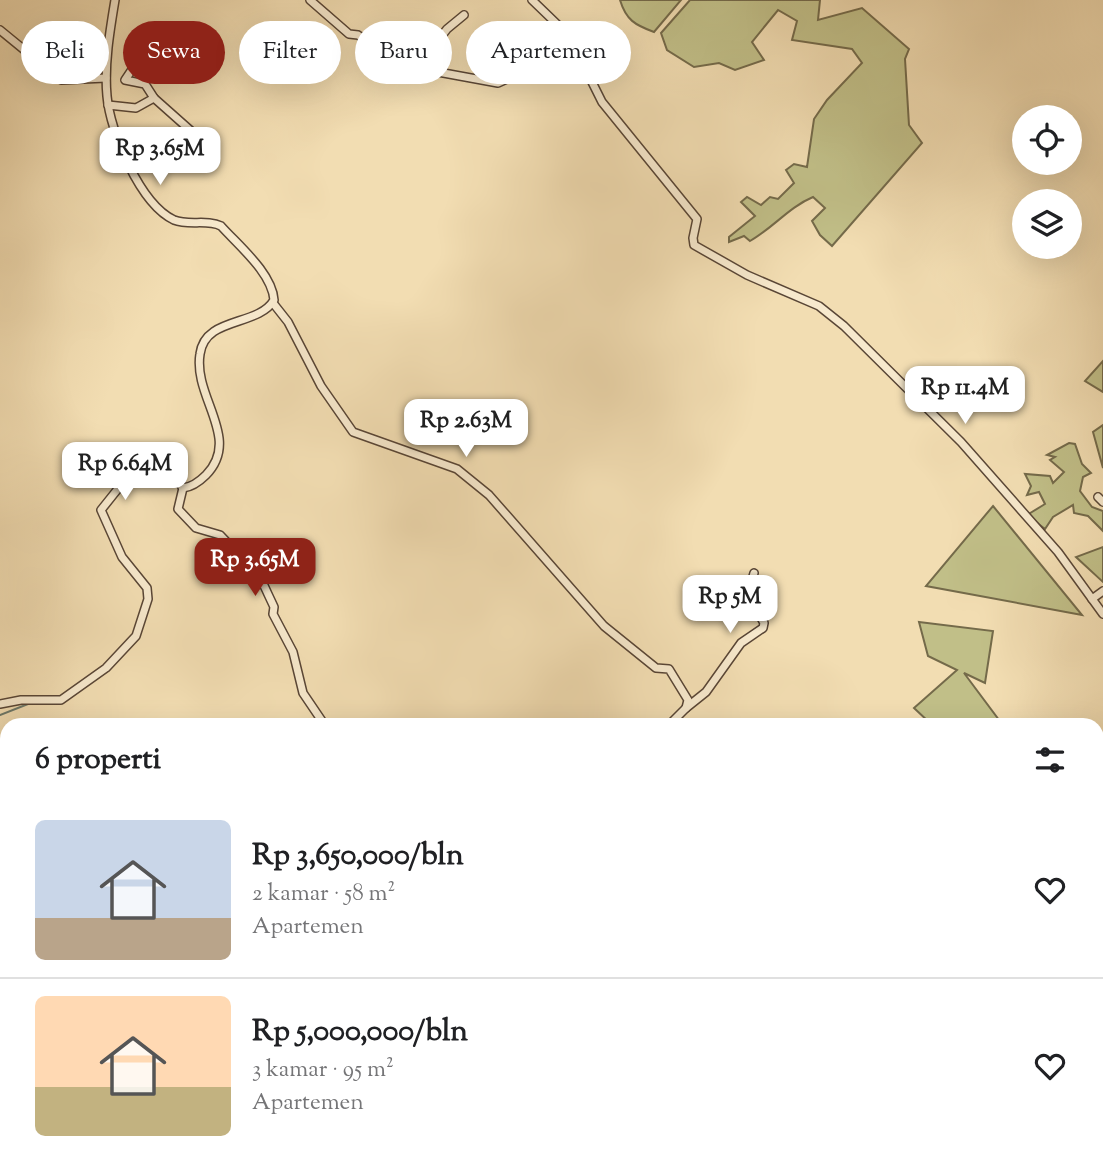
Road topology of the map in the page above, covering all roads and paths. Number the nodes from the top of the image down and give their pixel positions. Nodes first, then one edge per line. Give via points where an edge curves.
1 (115, 0) edge
2 (310, 0) edge
3 (532, 0) edge
4 (464, 15) dead end
5 (554, 21) edge
6 (452, 25) edge
7 (0, 30) edge
8 (355, 35) edge
9 (21, 50) edge
10 (109, 52) edge
11 (106, 84) edge
12 (145, 84) edge
13 (592, 84) edge
14 (154, 98) junction
15 (108, 105) junction
16 (199, 138) dead end
17 (275, 305) junction
18 (182, 492) junction
19 (754, 573) dead end
20 (1103, 591) edge
21 (1092, 599) junction
22 (1103, 614) edge
23 (0, 704) edge
24 (686, 708) junction
25 (320, 718) edge
26 (676, 718) edge

1 - 10 street
2 - 8 street
3 - 5 street
4 - 6 street
7 - 9 street
11 - 15 street
12 - 14 street
13 - 21 street via 697,219 694,245 835,318 961,442 1058,552
14 - 15 street via 136,108
14 - 16 street
15 - 17 street via 133,174 156,204 174,220 221,226 273,289
17 - 18 street via 213,331 201,345 200,377 222,445 214,467
17 - 24 street via 353,432 457,469 489,495 604,626 656,667 668,669 685,693
18 - 23 street via 166,466 151,464 121,485 101,510 120,554 141,577 149,595 136,636 123,654 61,700
18 - 25 street via 178,509 195,528 220,535 263,581 273,614 293,652 303,693
19 - 24 street via 748,594 763,628 741,643 706,692
20 - 21 street
21 - 22 street
24 - 26 street

